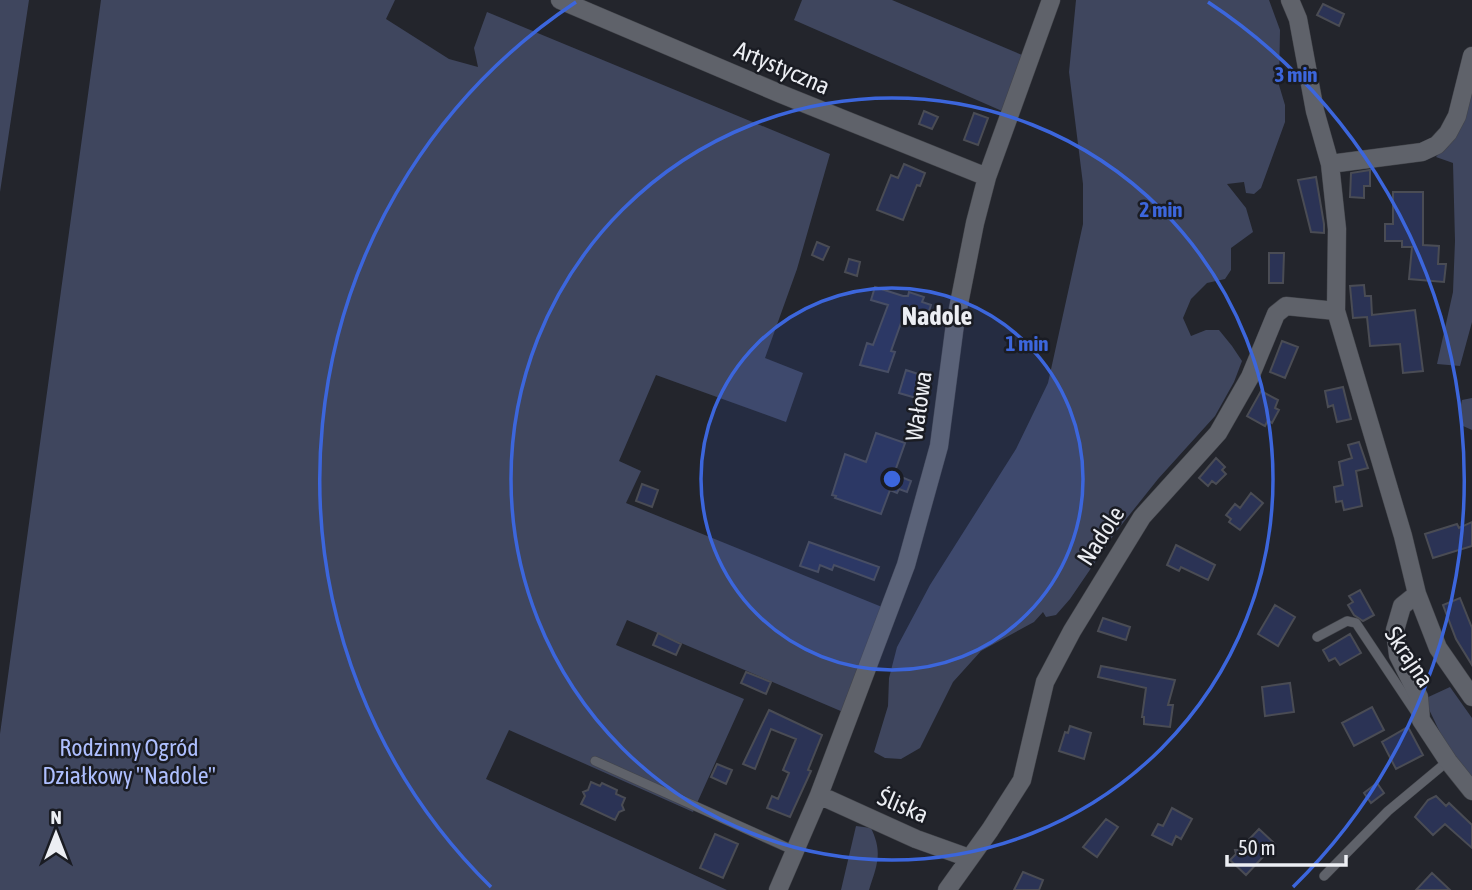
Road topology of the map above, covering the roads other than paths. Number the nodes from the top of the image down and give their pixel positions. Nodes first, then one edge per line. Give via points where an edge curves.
1 (560, 0) edge
2 (1051, 0) edge
3 (1290, 0) edge
4 (1472, 56) edge
5 (1330, 164) junction
6 (987, 177) junction
7 (1336, 311) junction
8 (1417, 594) junction
9 (1317, 637) dead end
10 (1472, 698) edge
11 (1421, 720) junction
12 (595, 761) dead end
13 (1448, 761) junction
14 (1472, 791) edge
15 (820, 795) junction
16 (795, 850) junction
17 (969, 858) junction
18 (1324, 876) dead end
19 (778, 890) edge
20 (947, 890) edge

1 - 6 street, Artystyczna
2 - 6 street, Wałowa
3 - 5 street
4 - 5 street via 1457,117 1437,145 1422,152
5 - 7 street via 1337,229
6 - 15 street, Wałowa via 963,275 933,472 906,565
7 - 8 street
7 - 17 street, Nadole via 1286,306 1276,314 1250,377 1218,433 1142,517 1072,631 1045,682 1022,780
8 - 10 street via 1438,648
8 - 11 street, Skrajna via 1402,606 1395,630 1398,655 1419,697
9 - 11 lane, Skrajna via 1347,621 1356,623
11 - 13 street, Skrajna
12 - 16 lane
13 - 14 street, Skrajna
13 - 18 lane via 1388,811
15 - 16 street, Wałowa
15 - 17 street, Śliska
16 - 19 street, Wałowa
17 - 20 street, Nadole

